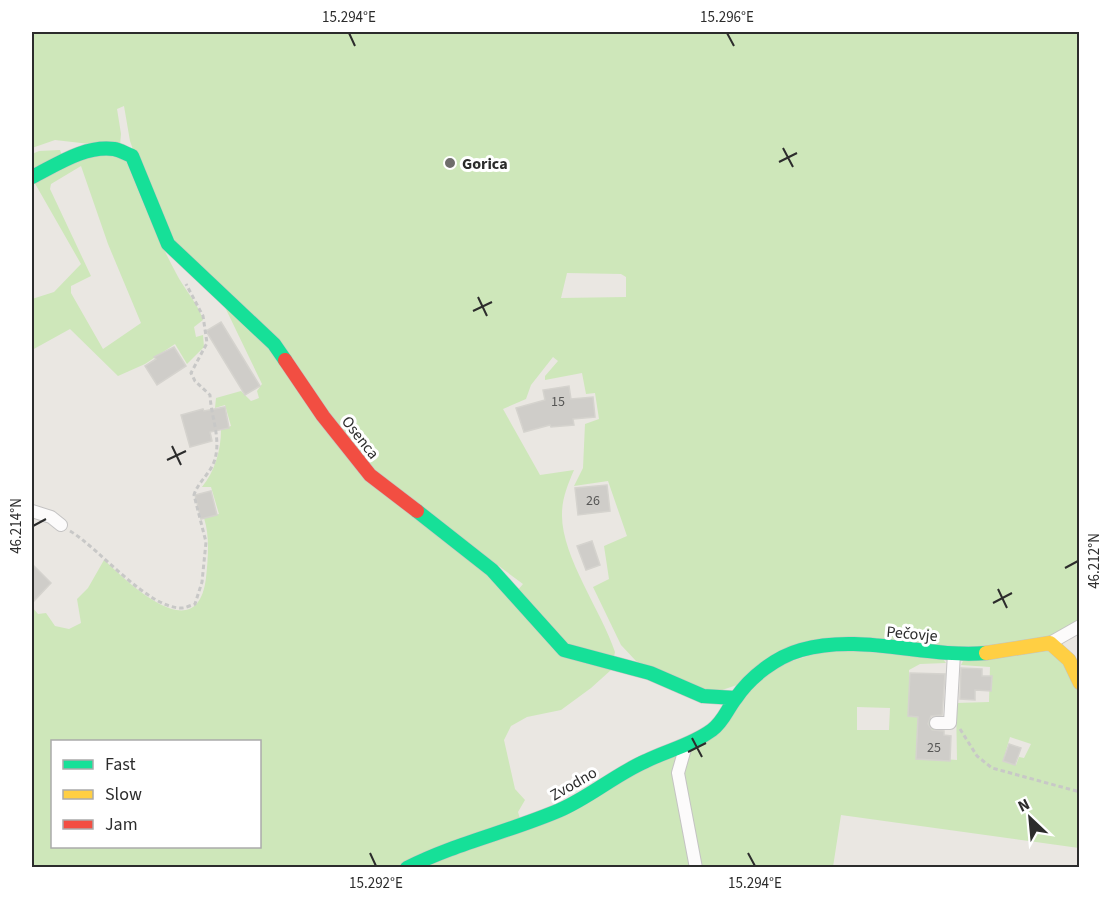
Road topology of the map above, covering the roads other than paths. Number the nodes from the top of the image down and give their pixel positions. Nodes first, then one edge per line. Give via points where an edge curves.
1 (32, 177) edge
2 (32, 511) edge
3 (61, 525) road end
4 (1080, 626) edge
5 (1050, 643) junction
6 (954, 653) junction
7 (1080, 683) edge
8 (735, 698) junction
9 (936, 723) dead end
10 (686, 746) junction
11 (407, 867) edge
12 (696, 867) edge

1 - 8 street, Osenca via 98,149 116,149 132,156 168,244 274,344 323,416 370,475 492,570 564,650 650,673 703,696
2 - 3 street
4 - 5 street
5 - 6 street, Pečovje via 976,654
5 - 7 street via 1069,658
6 - 8 street, Pečovje via 825,645 799,650 776,662
6 - 9 street via 950,723
8 - 10 street, Zvodno via 719,725
10 - 11 street, Zvodno via 621,773 563,809 433,854
10 - 12 street via 678,773

